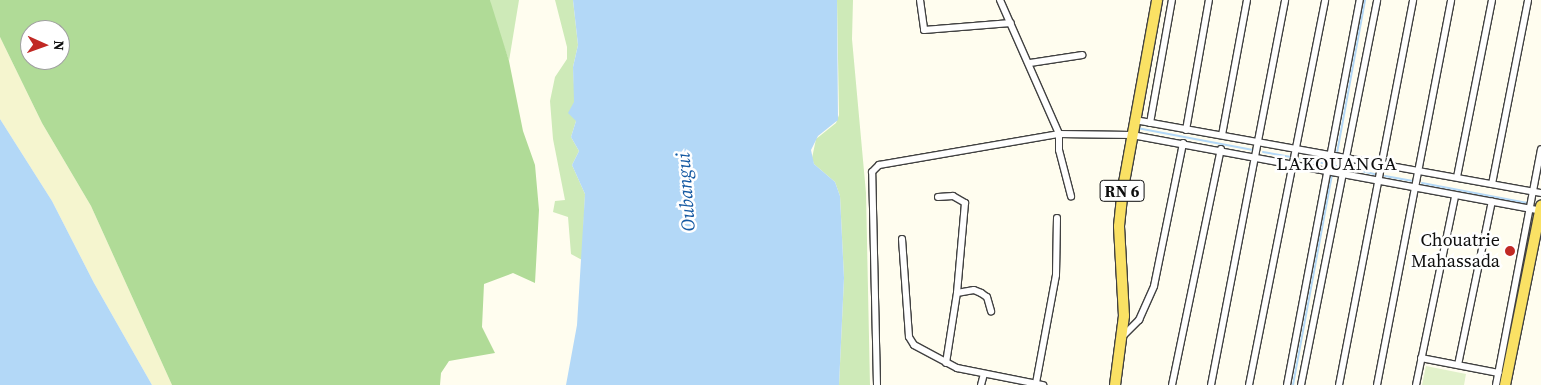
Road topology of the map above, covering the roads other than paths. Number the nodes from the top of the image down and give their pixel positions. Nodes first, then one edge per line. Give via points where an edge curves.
1 (920, 0) edge
2 (1000, 0) edge
3 (1157, 0) edge
4 (1172, 0) edge
5 (1209, 0) edge
6 (1248, 0) edge
7 (1285, 0) edge
8 (1325, 0) edge
9 (1360, 0) edge
10 (1377, 0) edge
11 (1413, 0) edge
12 (1451, 0) edge
13 (1492, 0) edge
14 (1528, 0) edge
15 (1011, 23) junction
16 (1082, 55) dead end
17 (1030, 63) junction
18 (1135, 120) junction
19 (1150, 123) junction
20 (1186, 130) junction
21 (1059, 134) junction
22 (1132, 135) junction
23 (1222, 135) junction
24 (1260, 142) junction
25 (1183, 143) junction
26 (1221, 149) junction
27 (1297, 149) junction
28 (1541, 149) edge
29 (1257, 156) junction
30 (1331, 156) junction
31 (1346, 158) junction
32 (1382, 163) junction
33 (1293, 164) junction
34 (1419, 170) junction
35 (1328, 171) junction
36 (1343, 174) junction
37 (1457, 177) junction
38 (1379, 180) junction
39 (1492, 184) junction
40 (1416, 187) junction
41 (1533, 192) junction
42 (1541, 194) edge
43 (1071, 196) dead end
44 (938, 197) dead end
45 (1455, 197) junction
46 (1492, 201) junction
47 (1538, 209) edge
48 (1057, 218) dead end
49 (902, 239) dead end
50 (957, 293) junction
51 (991, 310) dead end
52 (1123, 336) junction
53 (1421, 358) junction
54 (946, 363) junction
55 (1458, 365) junction
56 (1499, 373) junction
57 (984, 374) junction
58 (1040, 384) edge
59 (877, 385) edge
60 (981, 385) edge
61 (1115, 385) edge
62 (1172, 385) edge
63 (1211, 385) edge
64 (1249, 385) edge
65 (1287, 385) edge
66 (1302, 385) edge
67 (1339, 385) edge
68 (1377, 385) edge
69 (1416, 385) edge
70 (1496, 385) edge
71 (1505, 385) edge

1 - 15 street via 924,30
2 - 15 street
3 - 18 main road, RN 6
4 - 19 street
5 - 20 street
6 - 23 street
7 - 24 street
8 - 27 street
9 - 30 street
10 - 31 street
11 - 32 street
12 - 34 street
13 - 37 street
14 - 39 street
15 - 17 street
16 - 17 street
17 - 21 street
18 - 19 street
18 - 22 main road, RN 6
19 - 20 street
20 - 23 street
21 - 22 street
21 - 43 street via 1059,150
21 - 59 street via 874,168
22 - 25 street
22 - 52 main road, RN 6 via 1118,226
23 - 24 street
24 - 27 street
24 - 29 street
25 - 26 street
25 - 52 street via 1154,286 1139,320
26 - 29 street
26 - 62 street
27 - 30 street
27 - 33 street
28 - 41 street
29 - 33 street
29 - 63 street
30 - 31 street
30 - 35 street
31 - 32 street
31 - 36 street
32 - 34 street
32 - 38 street
33 - 35 street
33 - 64 street
34 - 37 street
34 - 40 street
35 - 36 street
35 - 65 street
36 - 38 street
36 - 66 street
37 - 39 street
38 - 40 street
38 - 67 street
39 - 41 street
40 - 45 street
40 - 68 street
41 - 42 street
41 - 47 street
44 - 50 street via 952,196 965,203
45 - 46 street
45 - 53 street
46 - 47 street
46 - 55 street
47 - 56 street
47 - 71 main road
48 - 58 street via 1056,276
49 - 54 street via 909,337 914,345
50 - 51 street via 981,293
50 - 54 street
52 - 61 main road, RN 6
53 - 55 street
53 - 69 street
54 - 57 street
55 - 56 street
56 - 70 street
57 - 58 street
57 - 60 street

